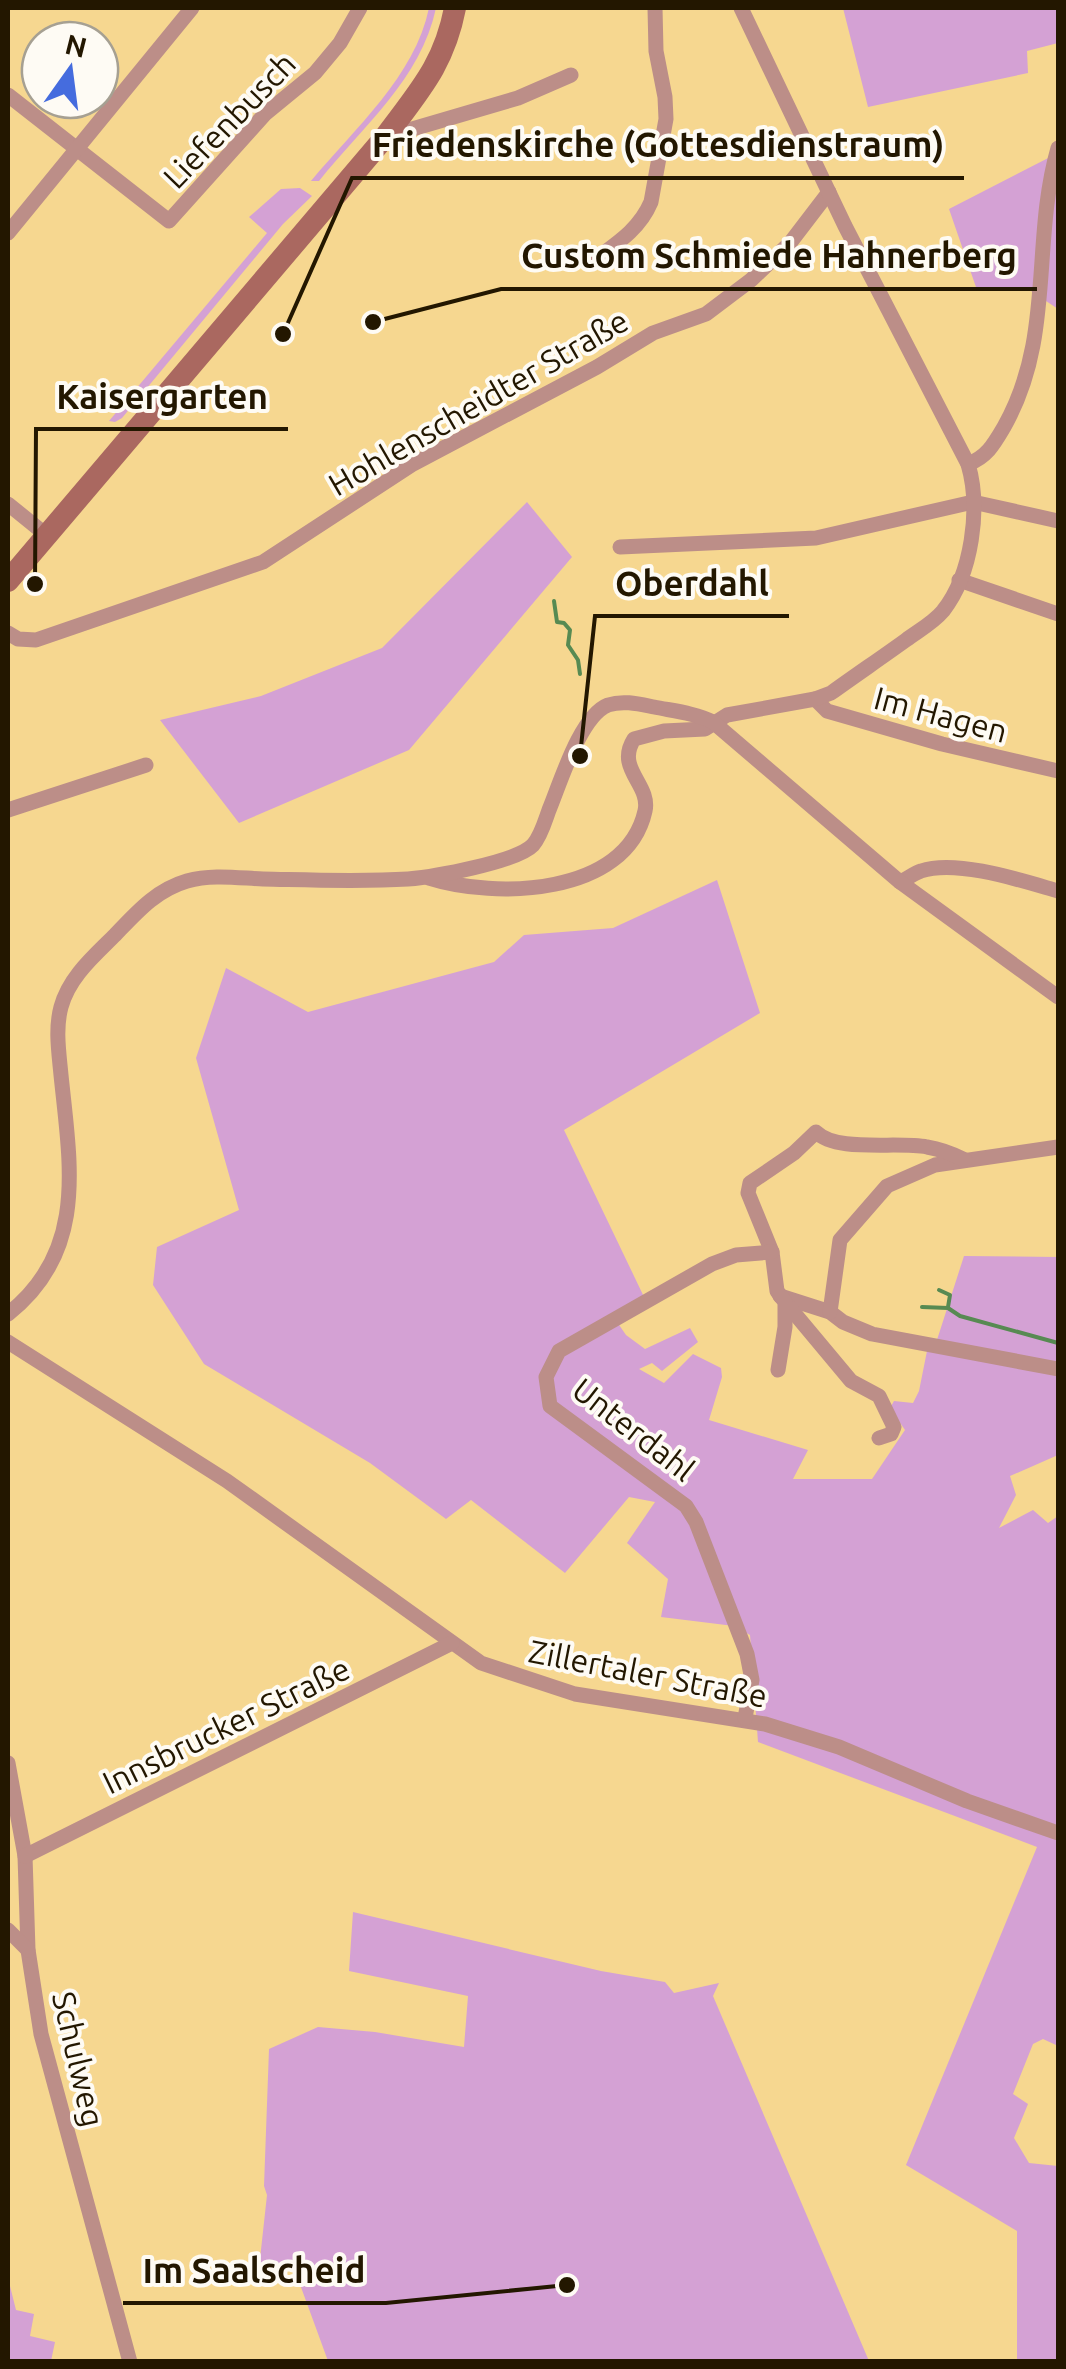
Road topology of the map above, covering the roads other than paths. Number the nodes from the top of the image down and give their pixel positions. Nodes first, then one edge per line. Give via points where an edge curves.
1 (192, 8) edge
2 (360, 8) edge
3 (456, 8) edge
4 (655, 8) edge
5 (740, 8) edge
6 (571, 75) dead end
7 (8, 95) edge
8 (386, 136) junction
9 (75, 148) junction
10 (1058, 148) edge
11 (829, 192) junction
12 (8, 233) edge
13 (597, 258) dead end
14 (968, 464) junction
15 (973, 502) junction
16 (8, 504) edge
17 (1058, 521) edge
18 (45, 534) junction
19 (620, 547) dead end
20 (958, 580) junction
21 (8, 582) edge
22 (1058, 614) edge
23 (8, 633) edge
24 (815, 699) junction
25 (713, 722) junction
26 (146, 765) dead end
27 (1058, 770) edge
28 (8, 810) edge
29 (427, 878) junction
30 (900, 882) junction
31 (1058, 891) edge
32 (1058, 997) edge
33 (1058, 1147) edge
34 (965, 1160) junction
35 (772, 1252) junction
36 (782, 1299) junction
37 (830, 1312) junction
38 (8, 1314) edge
39 (8, 1342) edge
40 (1058, 1369) edge
41 (778, 1370) dead end
42 (879, 1438) dead end
43 (452, 1643) junction
44 (746, 1718) junction
45 (8, 1763) edge
46 (1058, 1832) edge
47 (25, 1856) junction
48 (8, 1930) edge
49 (28, 1950) junction
50 (130, 2362) edge

1 - 9 street
2 - 9 street, Liefenbusch via 315,73 265,114 169,221
3 - 8 main road via 438,65
4 - 13 street via 666,118 651,202 626,236
5 - 11 street
6 - 8 street via 518,98
7 - 9 street
8 - 18 main road
9 - 12 street
10 - 14 street via 1027,374 993,446
11 - 14 street
11 - 23 street, Hohlenscheidter Straße via 790,244 718,306 653,333 413,464 263,562 36,640
14 - 15 street
15 - 17 street
15 - 19 street via 816,538
15 - 20 street via 969,550
16 - 18 street
18 - 21 main road
20 - 22 street
20 - 24 street via 934,620
24 - 25 street
24 - 27 street, Im Hagen via 827,711
25 - 29 street via 639,704 602,708 568,761 532,846
25 - 29 street via 705,729 634,739 627,758 645,812 634,840 595,871 508,888
25 - 30 street
26 - 28 street
29 - 38 street via 192,880 148,901 88,962 58,1020 69,1150 66,1222 46,1273
30 - 31 street via 942,867
30 - 32 street
33 - 34 street
34 - 35 street via 925,1146 838,1144 816,1132 747,1188
34 - 37 street via 901,1178 863,1210 840,1240
35 - 36 street
35 - 44 street, Unterdahl via 712,1264 558,1351 546,1377 550,1406 686,1506 696,1522 747,1654 752,1680
36 - 37 street
36 - 41 street
36 - 42 street via 852,1381 884,1402 894,1427
37 - 40 street via 872,1334
39 - 43 street, Zillertaler Straße via 227,1481
43 - 44 street, Zillertaler Straße via 481,1663 575,1694
43 - 47 street, Innsbrucker Straße
44 - 46 street, Zillertaler Straße
45 - 47 street, Schulweg
47 - 49 street, Schulweg
48 - 49 street
49 - 50 street, Schulweg via 50,2071

